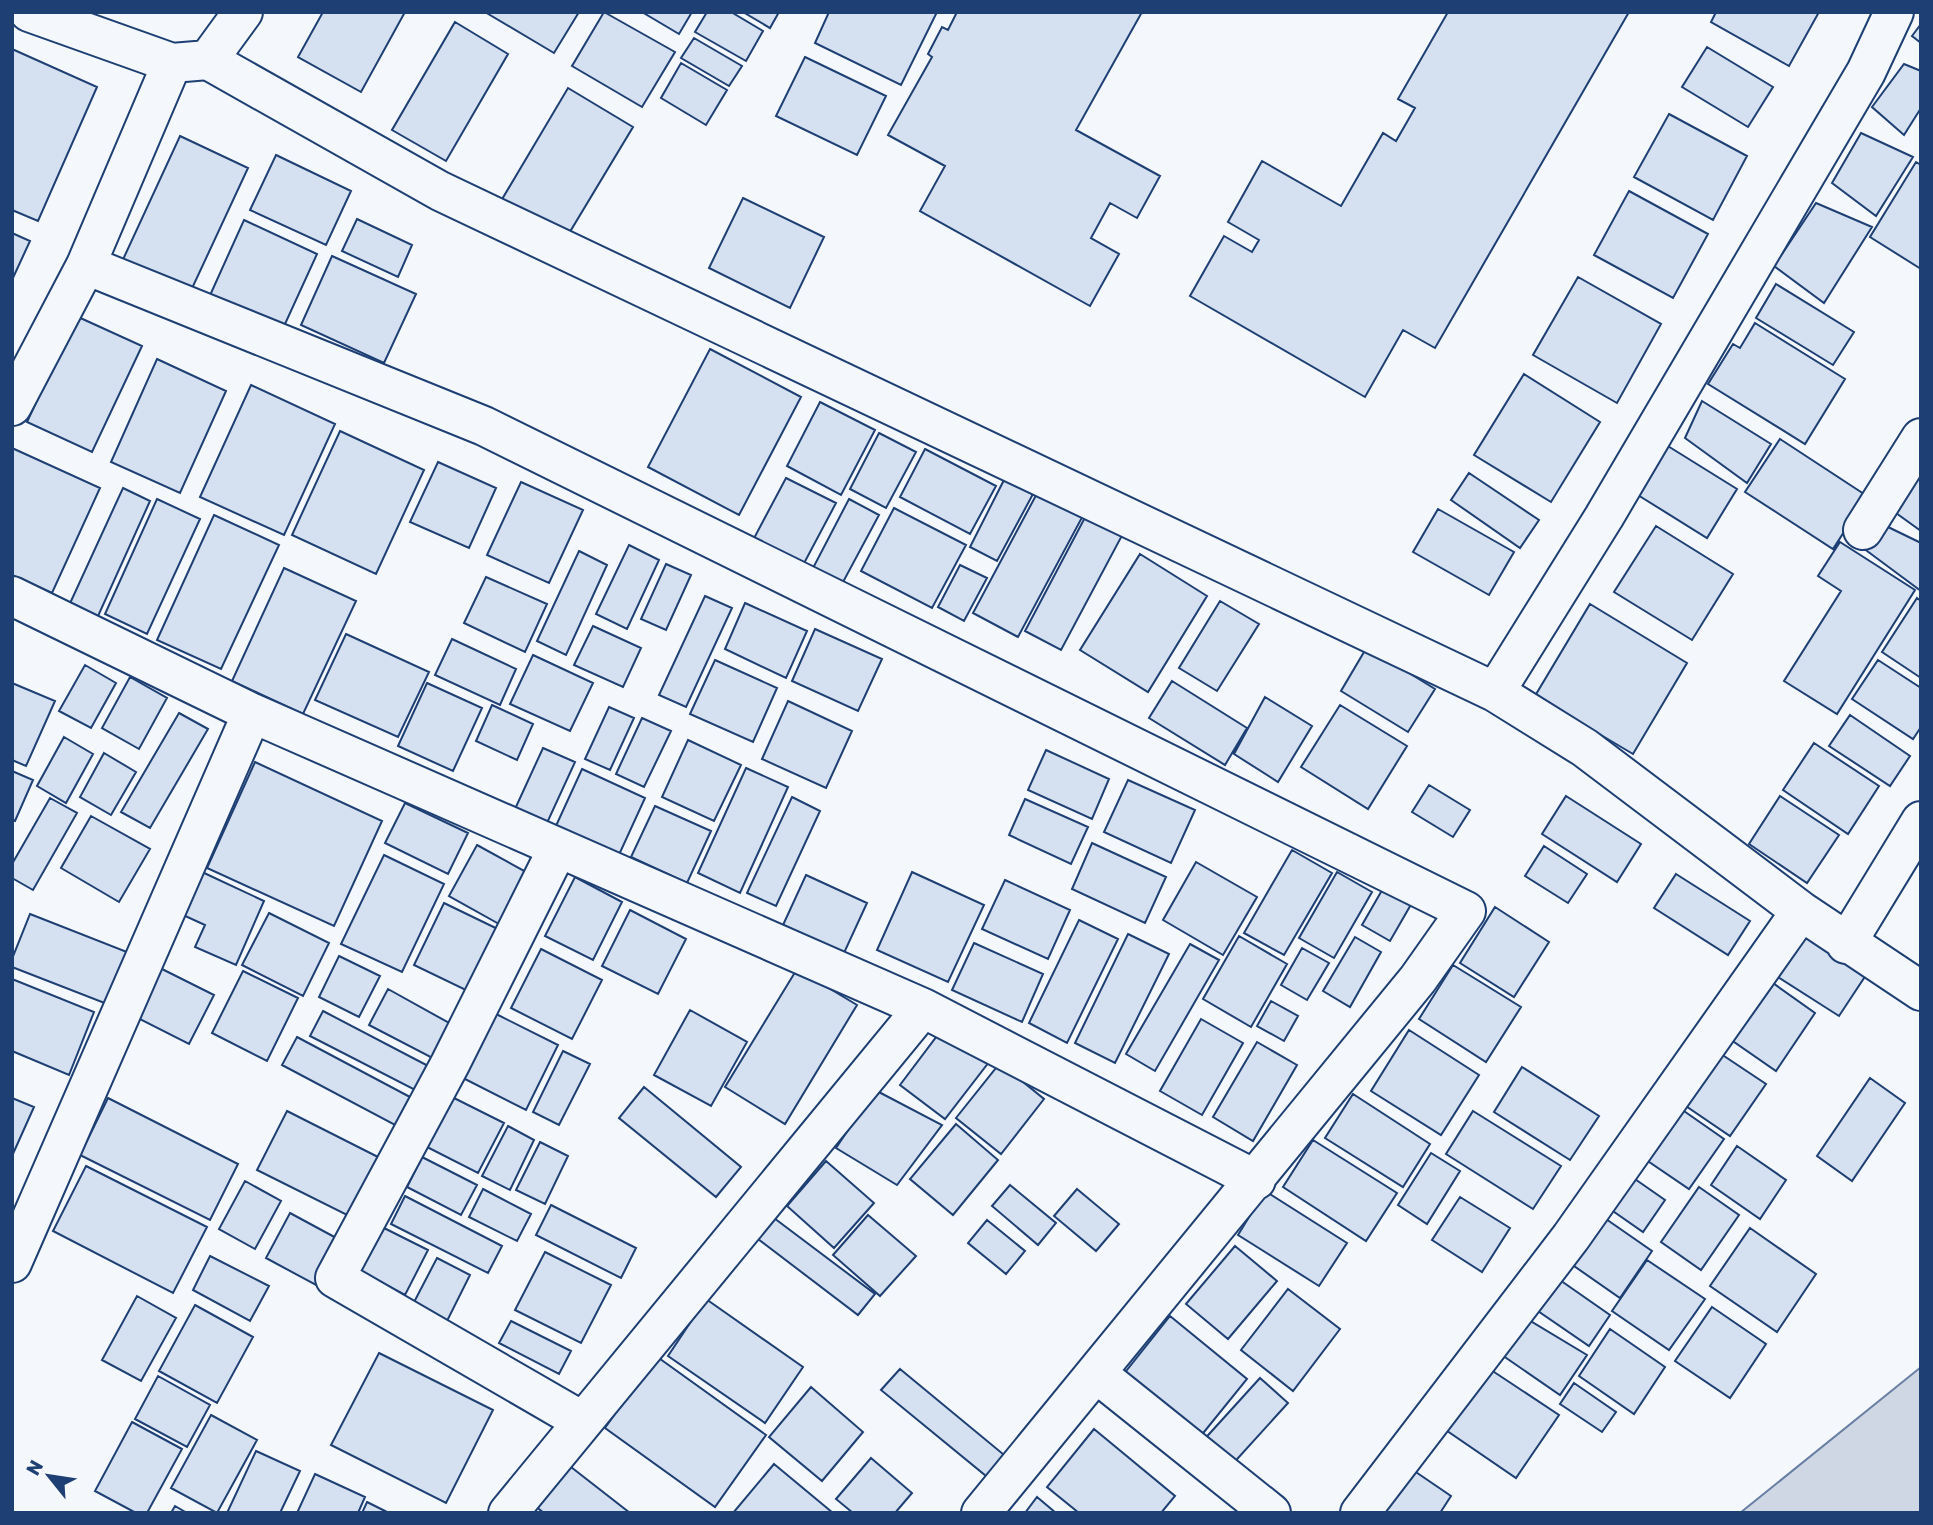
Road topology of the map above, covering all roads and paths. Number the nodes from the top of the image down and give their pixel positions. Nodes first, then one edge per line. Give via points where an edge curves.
1 (29, 12) edge
2 (243, 12) edge
3 (1894, 12) edge
4 (190, 61) junction
5 (86, 265) junction
6 (12, 406) edge
7 (1921, 438) edge
8 (1863, 530) dead end
9 (12, 596) edge
10 (1495, 692) junction
11 (251, 713) junction
12 (1921, 821) edge
13 (558, 848) junction
14 (1801, 911) junction
15 (1846, 944) junction
16 (1921, 991) edge
17 (923, 1008) junction
18 (1256, 1180) junction
19 (12, 1263) edge
20 (1096, 1373) junction
21 (582, 1421) junction
22 (508, 1513) edge
23 (981, 1513) edge
24 (1271, 1513) edge
25 (1360, 1513) edge

1 - 4 street
2 - 4 street
3 - 10 street via 1866,72 1604,517
4 - 5 street
4 - 10 street via 439,191
5 - 6 street
5 - 18 street via 484,426 1466,911 1418,979
7 - 8 street
9 - 11 street
10 - 14 street via 1585,748
11 - 13 street
11 - 19 street
12 - 15 street
13 - 17 street
13 - 21 street via 450,1064 335,1278
14 - 15 street
14 - 25 street via 1571,1237
15 - 16 street
17 - 18 street
17 - 21 street
18 - 20 street
20 - 23 street
20 - 24 street
21 - 22 street

